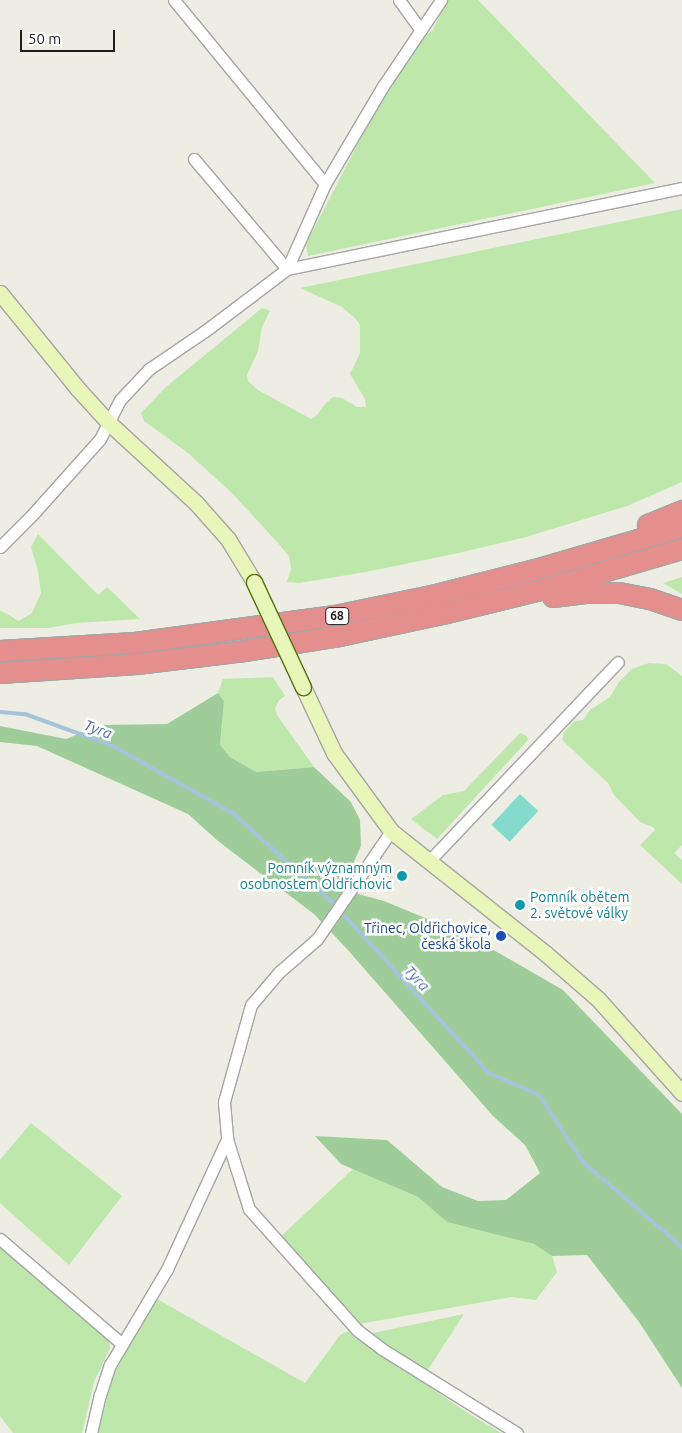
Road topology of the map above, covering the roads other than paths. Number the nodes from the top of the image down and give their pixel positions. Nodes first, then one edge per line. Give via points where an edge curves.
1 (174, 0) edge
2 (398, 0) edge
3 (441, 0) edge
4 (421, 30) junction
5 (194, 160) dead end
6 (325, 184) junction
7 (682, 188) edge
8 (287, 269) junction
9 (0, 293) edge
10 (108, 422) junction
11 (682, 511) edge
12 (682, 527) edge
13 (0, 547) edge
14 (682, 549) edge
15 (535, 570) junction
16 (682, 610) edge
17 (442, 614) junction
18 (0, 651) edge
19 (618, 662) dead end
20 (0, 673) edge
21 (391, 831) junction
22 (429, 861) junction
23 (682, 1093) edge
24 (227, 1139) junction
25 (0, 1240) edge
26 (122, 1344) junction
27 (91, 1433) edge
28 (517, 1433) edge

1 - 6 street
2 - 4 street
3 - 4 street
4 - 6 street via 370,107
5 - 8 street
6 - 8 street
7 - 8 street
8 - 10 street via 149,369 120,400
9 - 10 street
10 - 13 street via 100,439
10 - 21 street, bridge via 196,503 228,539 254,582 334,753
11 - 15 highway via 632,532 579,547
12 - 15 highway, 68
14 - 17 highway, 68 via 545,589
15 - 18 highway, 68 via 335,616 135,643
16 - 17 highway via 635,596 594,593 550,598 490,613
17 - 20 highway, 68 via 340,636 238,652 137,664
19 - 22 street
21 - 22 street
21 - 24 street via 316,939 279,972 251,1005 224,1102
22 - 23 street via 598,999
24 - 26 street via 167,1268
24 - 28 street via 249,1209 357,1330
25 - 26 street
26 - 27 street via 110,1365

